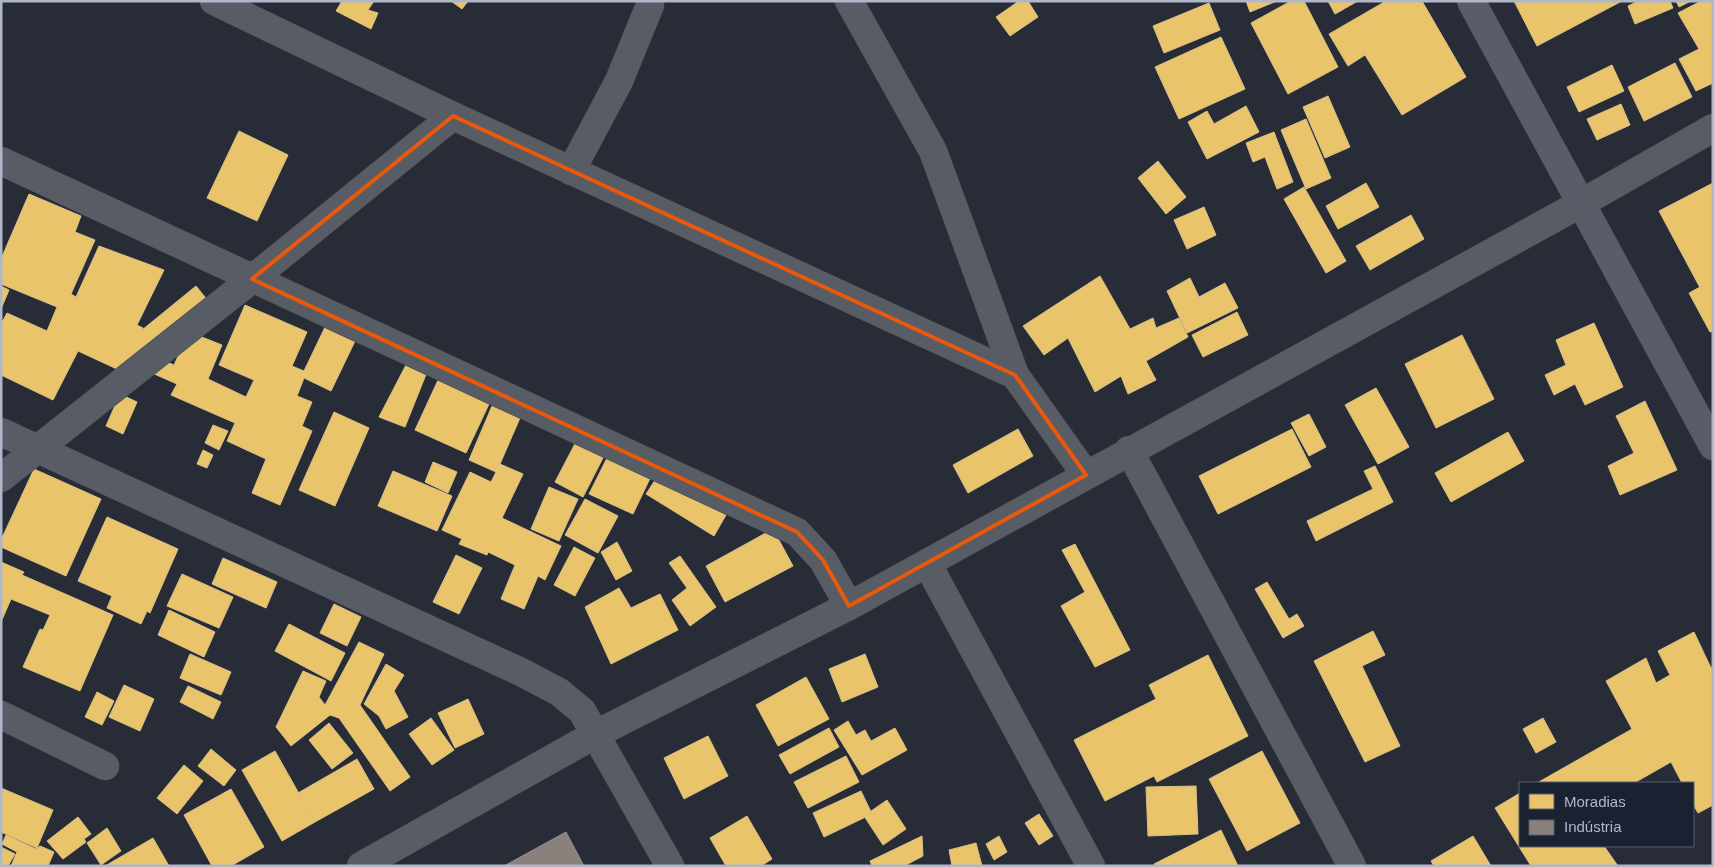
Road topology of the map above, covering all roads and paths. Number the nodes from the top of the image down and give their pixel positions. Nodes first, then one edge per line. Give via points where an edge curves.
1 (214, 1) edge
2 (849, 1) edge
3 (1471, 1) edge
4 (650, 4) dead end
5 (452, 116) junction
6 (1713, 128) edge
7 (1, 161) edge
8 (572, 171) junction
9 (1580, 204) junction
10 (252, 279) junction
11 (1015, 375) junction
12 (1, 432) edge
13 (1713, 446) edge
14 (39, 450) junction
15 (1129, 450) junction
16 (1086, 475) junction
17 (1, 478) edge
18 (928, 563) junction
19 (849, 606) junction
20 (1, 715) edge
21 (596, 734) junction
22 (105, 766) dead end
23 (361, 866) edge
24 (670, 866) edge
25 (1091, 866) edge
26 (1352, 866) edge

1 - 5 street
2 - 11 street via 933,151
3 - 9 main road
4 - 8 street via 619,81
5 - 8 street
5 - 10 street
6 - 9 street
7 - 10 street
8 - 11 street
9 - 13 main road
9 - 15 street
10 - 14 street
10 - 19 street via 797,532 823,560
11 - 16 street
12 - 14 street
14 - 17 street
14 - 21 street via 521,672 559,692 582,711
15 - 16 street
15 - 26 street
16 - 18 street
18 - 19 street
18 - 25 street
19 - 21 street
20 - 22 street
21 - 23 street
21 - 24 street

